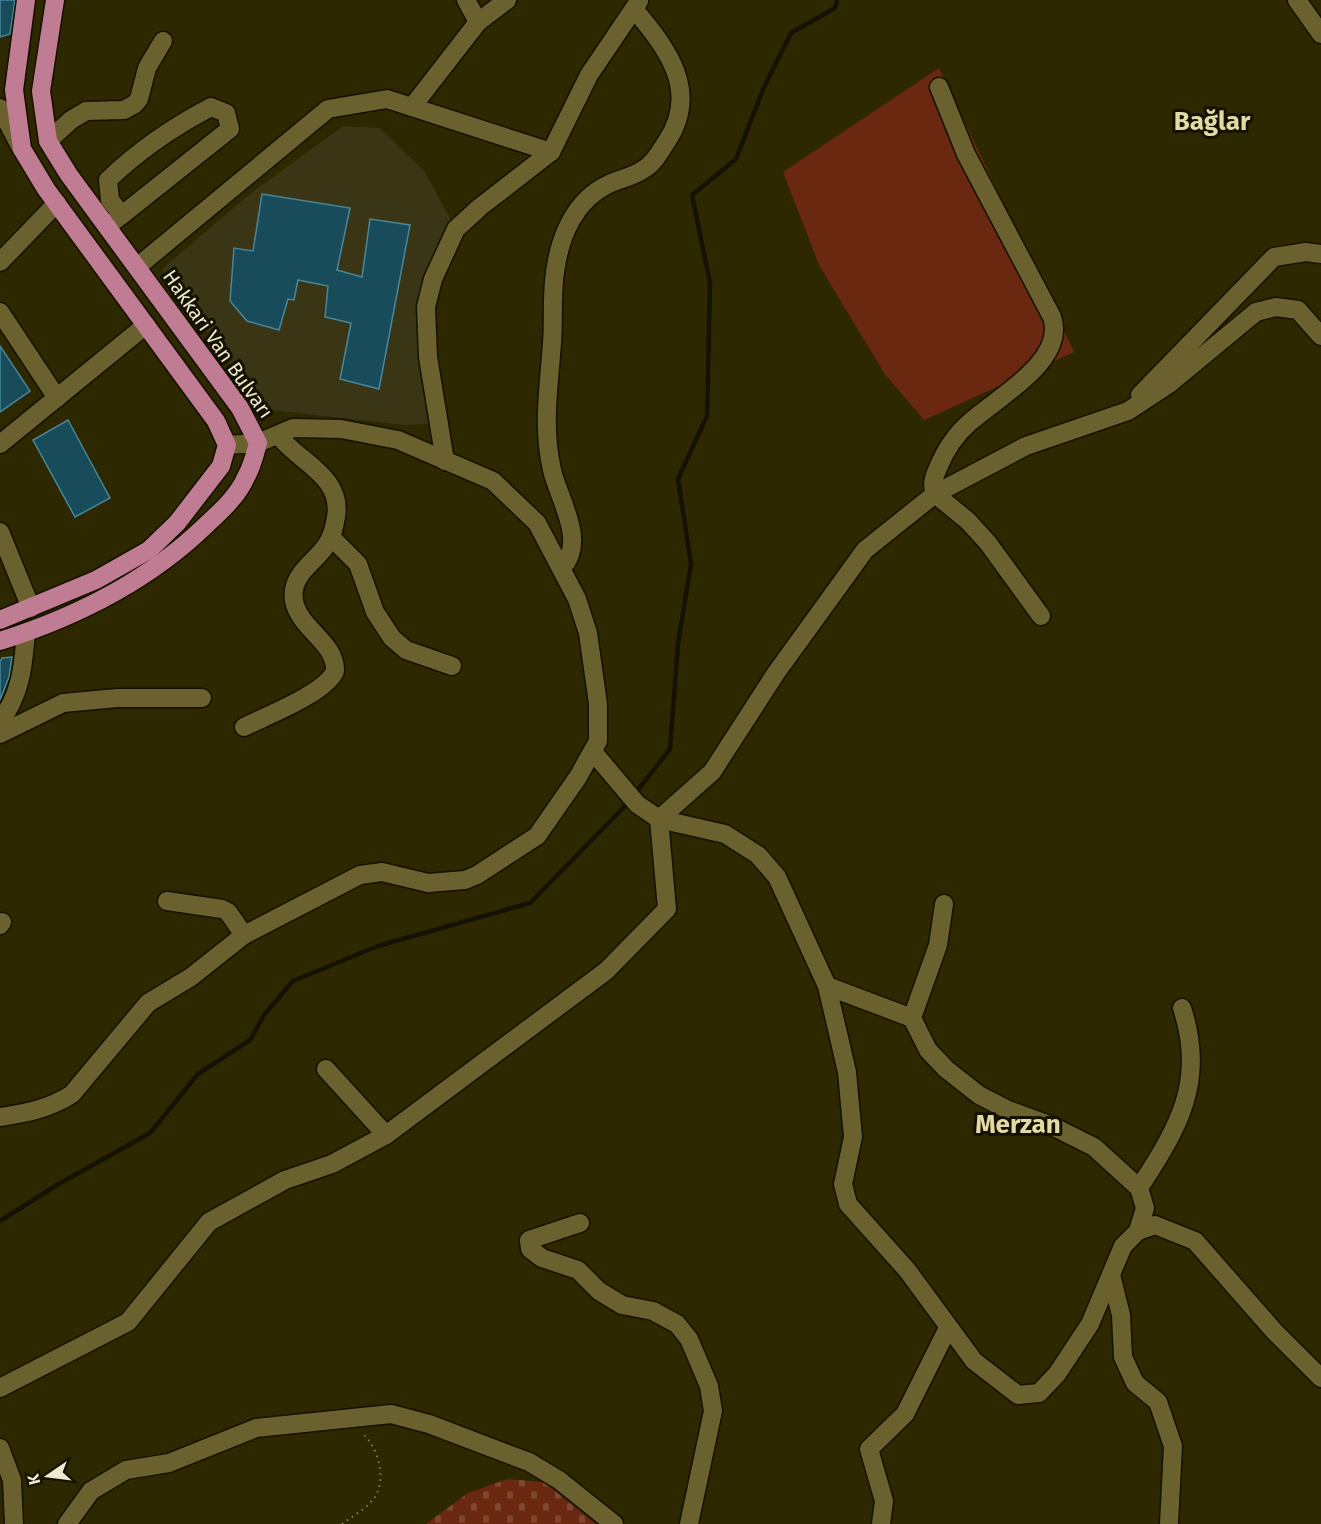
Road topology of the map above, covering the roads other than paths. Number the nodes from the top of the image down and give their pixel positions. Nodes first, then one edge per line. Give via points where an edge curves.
1 (26, 0) edge
2 (55, 0) edge
3 (466, 0) edge
4 (507, 0) edge
5 (1297, 0) edge
6 (637, 5) edge
7 (478, 22) junction
8 (1321, 34) edge
9 (163, 41) dead end
10 (939, 87) dead end
11 (412, 107) junction
12 (0, 108) edge
13 (48, 141) junction
14 (22, 150) junction
15 (551, 152) junction
16 (57, 203) junction
17 (122, 215) junction
18 (107, 226) junction
19 (1321, 254) edge
20 (0, 262) edge
21 (137, 267) junction
22 (0, 312) edge
23 (146, 325) junction
24 (1321, 336) edge
25 (57, 398) junction
26 (1122, 414) junction
27 (278, 435) junction
28 (258, 443) junction
29 (0, 444) edge
30 (227, 445) junction
31 (445, 460) junction
32 (935, 494) junction
33 (0, 532) edge
34 (331, 537) junction
35 (562, 568) junction
36 (31, 608) junction
37 (1041, 616) dead end
38 (0, 620) edge
39 (26, 633) junction
40 (0, 641) edge
41 (452, 666) dead end
42 (202, 698) dead end
43 (0, 722) edge
44 (244, 726) dead end
45 (0, 734) edge
46 (594, 753) junction
47 (659, 819) junction
48 (167, 901) dead end
49 (944, 904) dead end
50 (244, 935) junction
51 (827, 986) junction
52 (1182, 1008) dead end
53 (912, 1018) junction
54 (326, 1068) dead end
55 (0, 1117) edge
56 (386, 1135) junction
57 (1139, 1188) junction
58 (580, 1223) dead end
59 (1138, 1231) junction
60 (1111, 1275) junction
61 (948, 1328) junction
62 (1321, 1378) edge
63 (0, 1388) edge
64 (0, 1448) edge
65 (14, 1524) edge
66 (67, 1524) edge
67 (614, 1524) edge
68 (689, 1524) edge
69 (881, 1524) edge
70 (1169, 1524) edge

1 - 14 main road via 14,90
2 - 13 main road, Hakkari Van Bulvarı via 41,91
3 - 7 street
4 - 7 street
5 - 8 street
6 - 15 street via 589,75
6 - 35 street via 661,41 681,87 682,107 674,130 646,168 604,186 586,199 573,214 561,246 553,282 546,404 550,462 573,538 572,553
7 - 11 street
9 - 13 street via 147,68 135,104 119,111 86,111
10 - 32 street via 966,154 1052,317 1055,330 1052,347 1023,380 970,422 951,443 933,481
11 - 15 street
11 - 21 street via 387,99 328,109
12 - 14 street
13 - 18 main road, Hakkari Van Bulvarı
14 - 16 main road
15 - 31 street via 456,229 433,279 426,307 428,357
16 - 20 street
16 - 23 main road
17 - 17 street via 230,129 226,113 211,107 184,121 147,145 108,180 110,200
17 - 18 street
18 - 21 main road, Hakkari Van Bulvarı
19 - 26 street via 1274,257
21 - 28 main road, Hakkari Van Bulvarı via 240,408
22 - 25 street
23 - 25 street
23 - 30 main road via 216,421
24 - 26 street via 1298,310 1276,307 1256,312 1169,384
25 - 29 street
26 - 32 street via 1026,446
27 - 28 street
27 - 31 street via 292,428 341,429 398,440
27 - 34 street via 333,490 338,508
28 - 30 street
28 - 39 main road, Hakkari Van Bulvarı via 246,478 223,510 175,555 132,584
30 - 36 main road via 221,466 177,523 149,550 96,580
31 - 35 street via 493,482 537,523
32 - 37 street via 969,521
32 - 47 street via 865,550 712,772
33 - 36 street
34 - 41 street via 358,564 375,612 392,638 415,654
34 - 44 street via 298,577 294,595 304,624 331,653 333,675 284,708
35 - 46 street via 588,633 598,704 598,741
36 - 38 main road
39 - 40 main road, Hakkari Van Bulvarı
39 - 43 street via 23,675 10,709
42 - 45 street via 117,698 63,703
46 - 47 street via 638,804
46 - 50 street via 537,836 477,875 440,883 382,872 360,875
47 - 51 street via 725,834 758,855 777,877
47 - 56 street via 667,909 606,971
48 - 50 street via 222,909
49 - 53 street via 938,945
50 - 55 street via 191,977 148,1004 72,1094 46,1108
51 - 53 street
51 - 61 street via 847,1072 853,1137 843,1184 848,1204 907,1270
52 - 57 street via 1190,1033 1192,1074 1173,1137
53 - 57 street via 928,1050 971,1088 1008,1110 1094,1147
54 - 56 street
56 - 63 street via 332,1164 285,1180 209,1222 128,1322
57 - 59 street via 1145,1208
58 - 68 street via 529,1240 530,1249 542,1258 578,1270 599,1291 622,1305 653,1311 677,1323 689,1339 709,1386 713,1411
59 - 60 street via 1123,1246
59 - 62 street via 1155,1225 1195,1241
60 - 61 street via 1090,1324 1057,1374 1038,1393 1018,1395 974,1361
60 - 70 street via 1121,1315 1123,1357 1135,1383 1158,1402 1173,1446
61 - 69 street via 905,1414 869,1449 884,1501
64 - 65 street via 12,1480
66 - 67 street via 91,1491 126,1470 169,1462 256,1428 391,1414 429,1424 529,1462 559,1480

